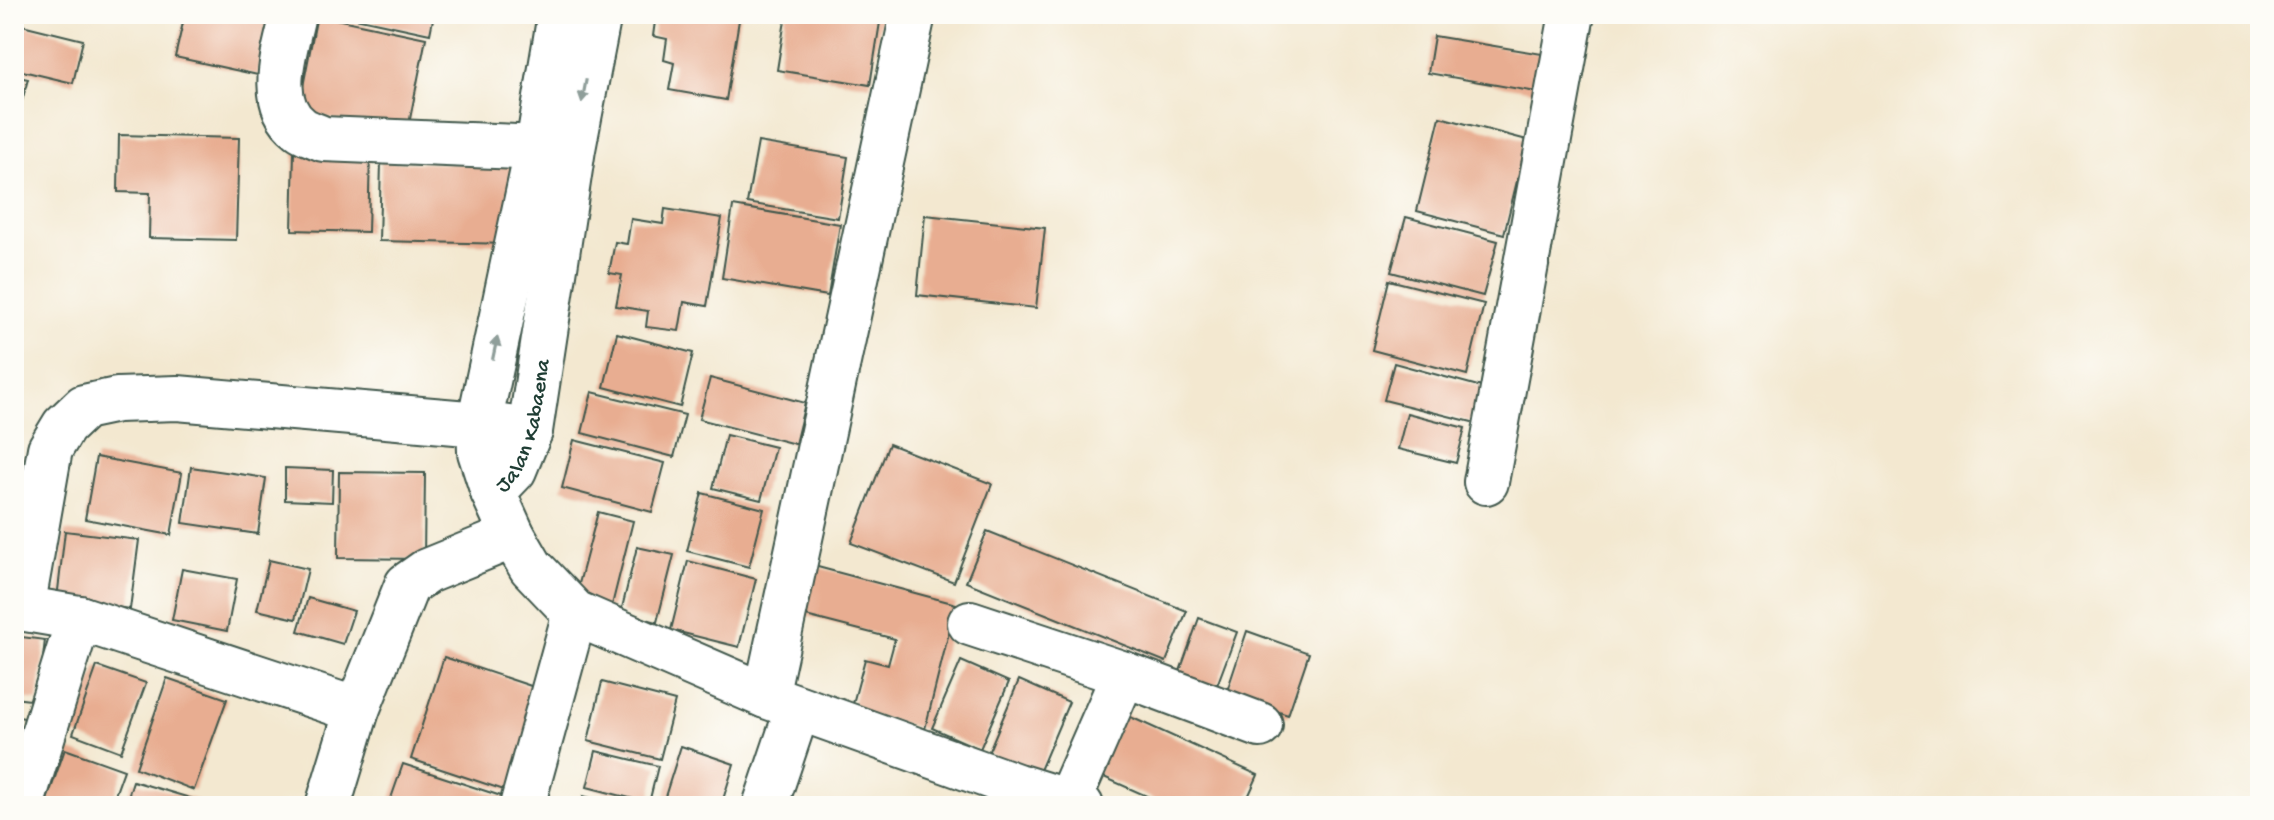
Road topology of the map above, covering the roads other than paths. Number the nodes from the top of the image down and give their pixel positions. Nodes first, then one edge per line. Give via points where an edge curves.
1 (293, 14) edge
2 (560, 14) edge
3 (599, 14) edge
4 (913, 14) edge
5 (1572, 14) edge
6 (556, 148) junction
7 (479, 424) junction
8 (530, 431) junction
9 (1486, 482) dead end
10 (493, 492) junction
11 (513, 536) junction
12 (18, 608) edge
13 (575, 613) junction
14 (79, 618) junction
15 (970, 623) dead end
16 (1124, 674) junction
17 (782, 702) junction
18 (357, 710) junction
19 (1260, 725) dead end
20 (1014, 796) edge
21 (1074, 804) edge
22 (21, 806) edge
23 (328, 806) edge
24 (522, 806) edge
25 (765, 806) edge

1 - 6 street via 279,81 284,108 300,128 323,139
2 - 6 street, Jalan Kabaena
3 -> 6 street, Jalan Kabaena
4 - 17 street
5 - 9 street
7 -> 6 street, Jalan Kabaena
6 - 8 street, Jalan Kabaena
7 - 8 street
7 - 10 street, Jalan Kabaena via 480,452
7 - 12 street via 177,398 84,407 50,449
8 - 10 street, Jalan Kabaena via 514,470
10 - 11 street
11 - 13 street via 531,567
11 - 18 street via 427,571 407,585
12 - 14 street
13 - 17 street
13 - 24 street
14 - 18 street
14 - 22 street
15 - 16 street
16 - 19 street
16 - 21 street
17 - 20 street
17 - 25 street
18 - 23 street
20 - 21 street

